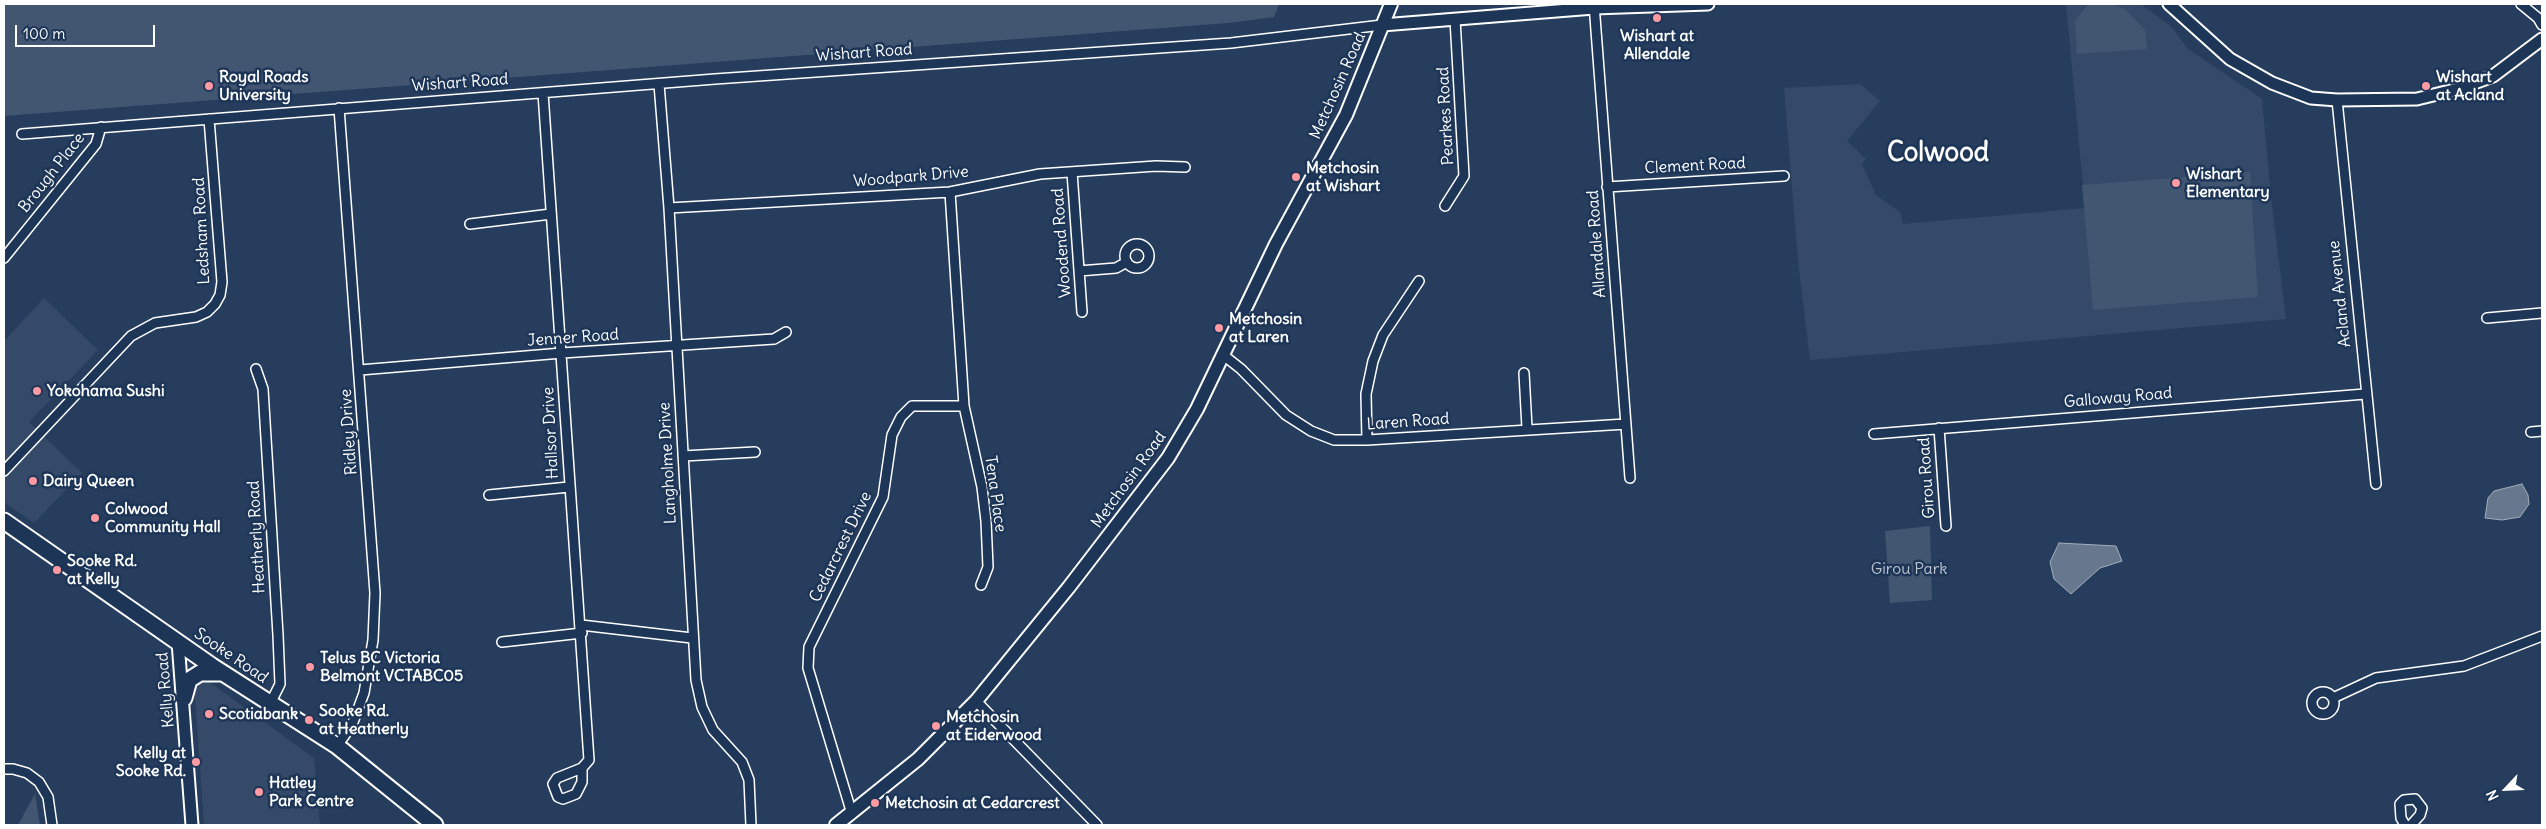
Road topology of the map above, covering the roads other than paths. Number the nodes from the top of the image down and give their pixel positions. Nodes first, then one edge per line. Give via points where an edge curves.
1 (1391, 4) edge
2 (1708, 4) edge
3 (2169, 4) edge
4 (2521, 4) edge
5 (1594, 6) edge
6 (1455, 19) junction
7 (1382, 25) junction
8 (2542, 25) edge
9 (2542, 39) edge
10 (659, 84) junction
11 (543, 93) junction
12 (2337, 100) junction
13 (339, 108) junction
14 (209, 119) junction
15 (101, 127) junction
16 (22, 134) dead end
17 (1185, 167) dead end
18 (1072, 172) junction
19 (1784, 176) dead end
20 (1607, 187) junction
21 (950, 192) junction
22 (1445, 206) dead end
23 (669, 208) junction
24 (551, 214) junction
25 (470, 224) dead end
26 (4, 258) edge
27 (1127, 262) dead end
28 (1079, 271) junction
29 (1419, 282) dead end
30 (1082, 312) dead end
31 (2542, 313) edge
32 (2488, 318) dead end
33 (786, 332) dead end
34 (677, 346) junction
35 (562, 353) junction
36 (1222, 354) junction
37 (256, 368) dead end
38 (360, 370) junction
39 (1524, 373) dead end
40 (2365, 394) junction
41 (964, 406) junction
42 (1626, 424) junction
43 (1527, 428) junction
44 (1939, 428) junction
45 (2542, 431) edge
46 (2531, 432) dead end
47 (1874, 434) dead end
48 (1367, 440) junction
49 (755, 452) dead end
50 (683, 456) junction
51 (4, 471) edge
52 (1630, 478) dead end
53 (2376, 484) dead end
54 (569, 487) junction
55 (489, 495) dead end
56 (4, 521) edge
57 (1946, 526) dead end
58 (981, 585) dead end
59 (581, 629) junction
60 (2542, 636) edge
61 (692, 638) junction
62 (178, 642) junction
63 (502, 642) dead end
64 (224, 674) junction
65 (184, 698) junction
66 (2334, 698) dead end
67 (976, 701) junction
68 (270, 704) junction
69 (336, 746) junction
70 (582, 768) dead end
71 (4, 769) edge
72 (852, 814) junction
73 (52, 825) edge
74 (192, 825) edge
75 (435, 825) edge
76 (751, 825) edge
77 (836, 825) edge
78 (1098, 825) edge
79 (2405, 825) edge
80 (2411, 825) edge

1 - 7 main road, Metchosin Road
2 - 5 street, Wishart Road
3 - 12 street via 2230,59 2265,79 2311,98
4 - 8 street
5 - 6 street, Wishart Road
5 - 20 street, Allandale Road
6 - 7 street, Wishart Road
6 - 22 street, Pearkes Road via 1464,176
7 - 10 street, Wishart Road via 1231,43
7 - 36 main road, Metchosin Road via 1346,115 1276,244
9 - 12 street via 2493,76 2458,89 2418,99
10 - 11 street, Wishart Road
10 - 23 street, Langholme Drive
11 - 13 street, Wishart Road
11 - 24 street, Hallsor Drive
12 - 40 street, Acland Avenue
13 - 14 street, Wishart Road
13 - 38 street, Ridley Drive
14 - 15 street, Wishart Road
14 - 51 street, Ledsham Road via 222,282 220,295 207,312 196,317 154,323 132,336
15 - 16 street, Wishart Road
15 - 26 street, Brough Place via 96,144
17 - 18 street, Woodpark Drive
18 - 21 street, Woodpark Drive via 1040,174
18 - 28 street, Woodend Road
19 - 20 street, Clement Road
20 - 42 street, Allandale Road
21 - 23 street, Woodpark Drive
21 - 41 street
23 - 34 street, Langholme Drive
24 - 25 street
24 - 35 street, Hallsor Drive
27 - 28 street via 1116,268
28 - 30 street, Woodend Road
29 - 48 street via 1383,335 1373,361 1366,394
31 - 32 street
33 - 34 street, Jenner Road via 774,340
34 - 35 street, Jenner Road
34 - 50 street, Langholme Drive
35 - 38 street, Jenner Road
35 - 54 street, Hallsor Drive
36 - 48 street, Laren Road via 1241,368 1286,415 1311,431 1334,440
36 - 67 main road, Metchosin Road via 1197,409 1168,458
37 - 68 street, Heatherly Road via 263,389 278,635 280,684
38 - 69 street, Ridley Drive via 375,593 373,640 364,693 352,724
39 - 43 street
40 - 44 street, Galloway Road
40 - 53 street, Acland Avenue
41 - 58 street, Tena Place via 982,487 986,522 988,567
41 - 72 street, Cedarcrest Drive via 912,406 900,416 892,435 883,498 809,647 808,668
42 - 43 street, Laren Road
42 - 52 street, Allandale Road
43 - 48 street, Laren Road
44 - 47 street, Galloway Road
44 - 57 street, Girou Road
45 - 46 street
49 - 50 street
50 - 61 street, Langholme Drive
54 - 55 street
54 - 59 street, Hallsor Drive
56 - 62 main road, Sooke Road
59 - 61 street
59 - 63 street
59 - 70 street, Hallsor Drive via 589,760
60 - 66 street via 2464,666 2376,678
61 - 76 street, Langholme Drive via 702,707 713,730 742,762 749,780
62 - 64 main road, Sooke Road
62 - 65 street, Kelly Road
64 - 65 main road via 200,673 189,680
64 - 68 main road, Sooke Road
65 - 74 street, Kelly Road
67 - 72 main road, Metchosin Road via 918,759
67 - 78 street
68 - 69 main road, Sooke Road
69 - 75 main road, Sooke Road
71 - 73 street via 27,773 39,782 48,797
72 - 77 main road, Metchosin Road
79 - 80 street via 2399,811 2400,804 2404,800 2415,799 2422,808

